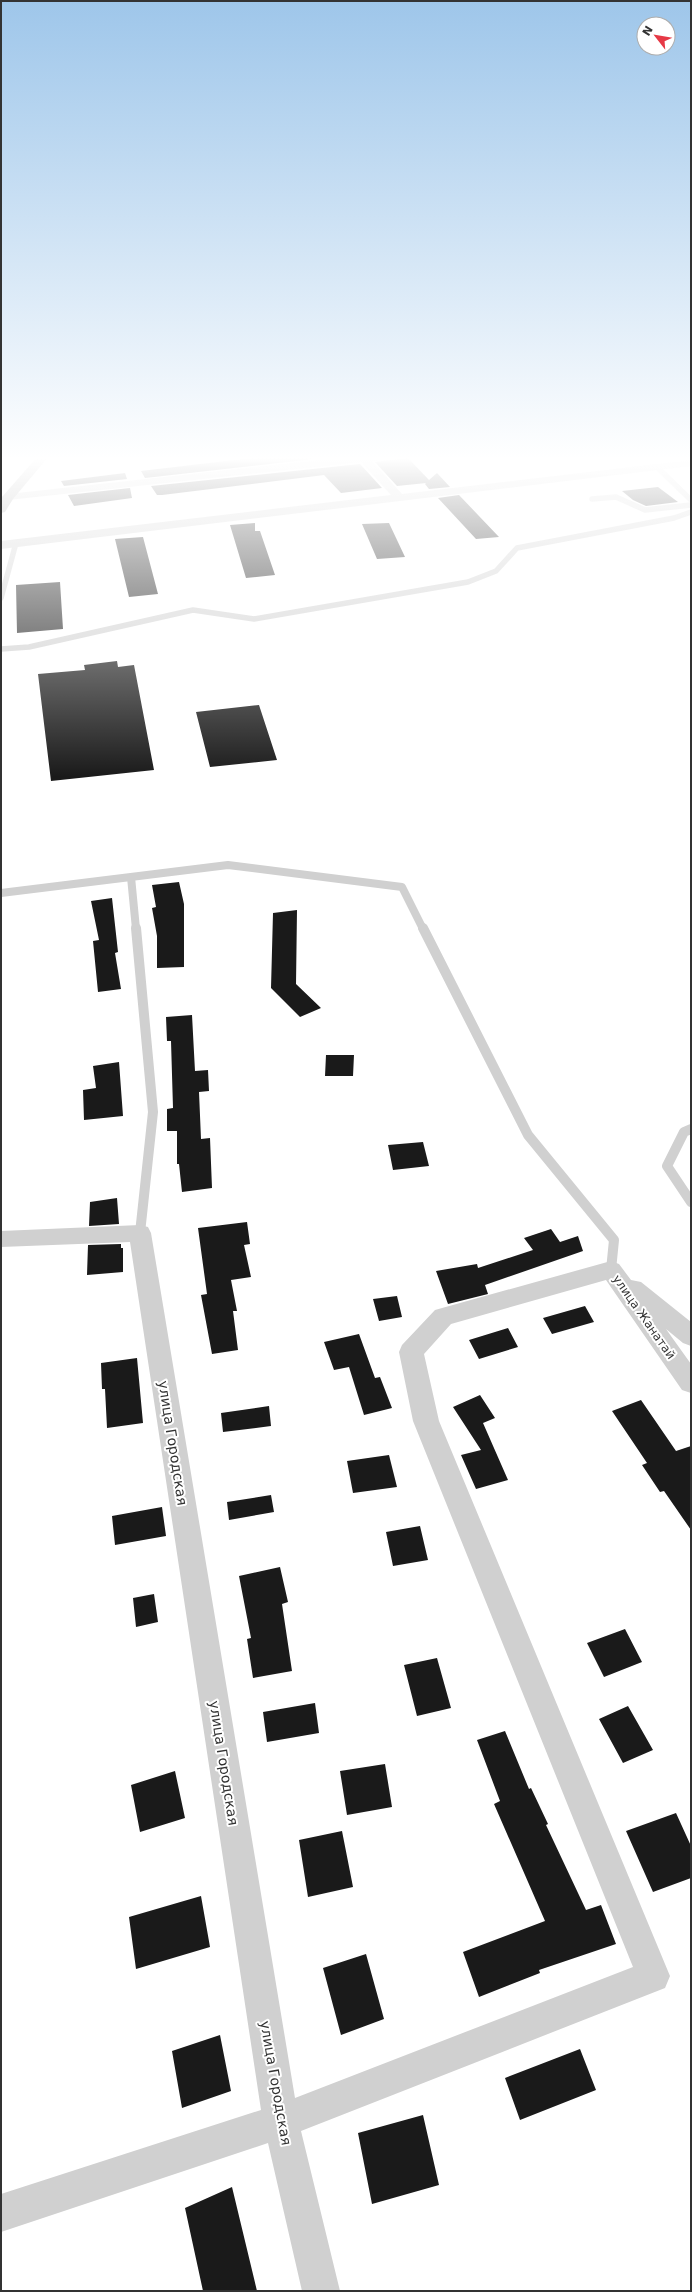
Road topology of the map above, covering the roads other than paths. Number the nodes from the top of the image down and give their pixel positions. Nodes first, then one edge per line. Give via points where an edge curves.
1 (11, 563) edge
2 (503, 563) edge
3 (1, 598) edge
4 (1, 649) edge
5 (131, 877) junction
6 (1, 893) edge
7 (691, 1129) edge
8 (691, 1202) edge
9 (140, 1233) junction
10 (1, 1239) edge
11 (611, 1270) junction
12 (691, 1336) edge
13 (691, 1383) edge
14 (281, 2121) junction
15 (1, 2213) edge
16 (321, 2291) edge

1 - 3 lane
2 - 4 lane via 496,571 468,582 254,619 193,610 29,647
5 - 6 lane
5 - 9 lane via 153,1112
5 - 11 lane via 228,865 402,887 528,1135 614,1240
7 - 8 lane via 684,1132 667,1166
9 - 10 street
9 - 14 street, улица Городская
11 - 12 street
11 - 13 street, улица Жанатай
11 - 14 street via 443,1317 411,1352 426,1421 653,1976
14 - 15 street
14 - 16 street, улица Городская

